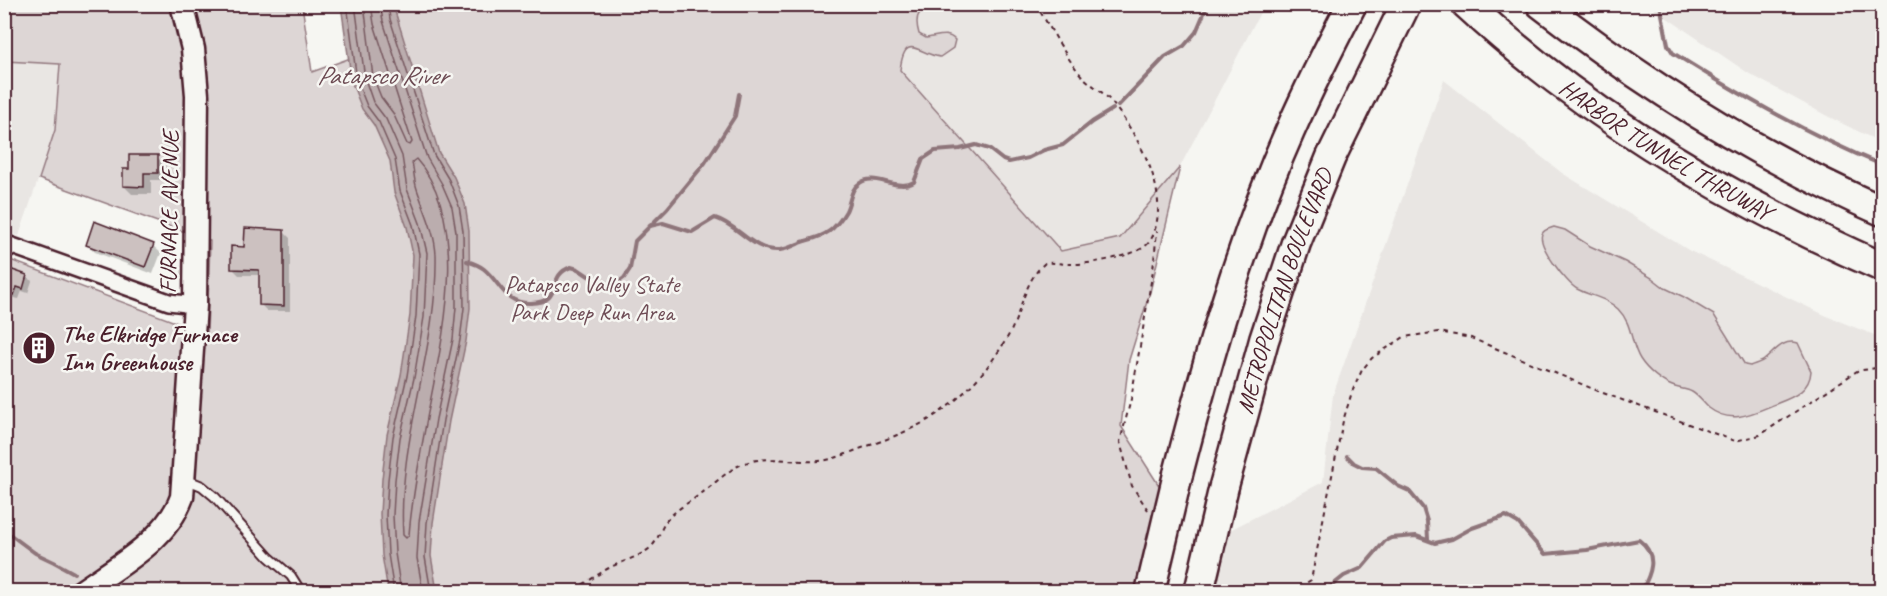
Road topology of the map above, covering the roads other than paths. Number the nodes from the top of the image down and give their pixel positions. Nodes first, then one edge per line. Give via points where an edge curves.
1 (182, 4) edge
2 (1352, 4) edge
3 (1466, 4) edge
4 (1541, 4) edge
5 (1563, 4) edge
6 (1403, 10) edge
7 (1648, 81) junction
8 (1882, 212) edge
9 (4, 243) edge
10 (1882, 267) edge
11 (195, 304) junction
12 (184, 479) junction
13 (81, 591) edge
14 (301, 591) edge
15 (1150, 591) edge
16 (1199, 591) edge

1 - 11 street, FURNACE AVENUE via 196,73
2 - 15 highway, METROPOLITAN BOULEVARD, bridge via 1289,133 1255,220 1220,324
3 - 10 highway, HARBOR TUNNEL THRUWAY via 1550,75 1677,163 1768,214
4 - 7 highway, HARBOR TUNNEL THRUWAY
5 - 7 highway
6 - 16 highway, METROPOLITAN BOULEVARD, bridge via 1331,157 1296,243 1264,340
7 - 8 highway, HARBOR TUNNEL THRUWAY via 1732,134
9 - 11 street via 170,302
11 - 12 street, FURNACE AVENUE
12 - 13 street, FURNACE AVENUE via 177,509 161,532
12 - 14 lane via 215,497

